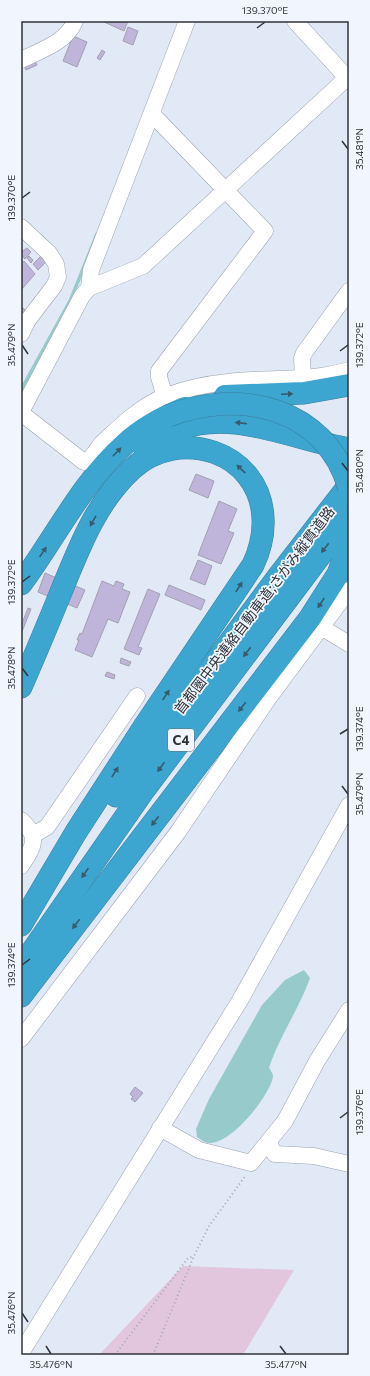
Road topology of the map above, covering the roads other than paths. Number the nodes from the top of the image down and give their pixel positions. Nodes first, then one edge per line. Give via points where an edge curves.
1 (75, 21) edge
2 (187, 21) edge
3 (295, 21) edge
4 (21, 60) edge
5 (348, 78) edge
6 (152, 114) junction
7 (225, 190) junction
8 (21, 227) edge
9 (89, 288) junction
10 (349, 291) edge
11 (21, 334) edge
12 (349, 370) edge
13 (303, 378) junction
14 (349, 385) edge
15 (166, 406) junction
16 (21, 413) edge
17 (349, 449) edge
18 (349, 487) edge
19 (107, 498) junction
20 (349, 517) edge
21 (349, 542) edge
22 (21, 584) edge
23 (349, 590) edge
24 (321, 627) junction
25 (349, 644) edge
26 (21, 687) edge
27 (137, 696) dead end
28 (349, 805) edge
29 (21, 820) edge
30 (33, 835) junction
31 (21, 866) edge
32 (21, 924) edge
33 (21, 931) edge
34 (31, 969) edge
35 (21, 996) edge
36 (349, 1010) edge
37 (21, 1039) edge
38 (160, 1128) junction
39 (270, 1142) junction
40 (349, 1164) edge
41 (21, 1352) edge

1 - 4 street via 64,38
2 - 6 street
3 - 5 street
5 - 7 street
6 - 7 street
6 - 9 street via 91,270
7 - 9 street via 143,266
7 - 15 street via 264,231 159,371 158,377
8 - 11 street via 49,253 56,264 58,277
9 - 16 street via 82,296
10 - 13 street via 304,353
12 - 13 street
13 - 15 street via 203,386
15 -> 14 highway, bridge via 222,397 304,393
15 - 16 street via 139,411 84,462
15 - 18 highway, bridge via 191,408 228,403 277,411 300,422 322,439 338,461
22 -> 15 highway via 91,482 126,443 147,427
17 -> 19 highway via 306,440 260,426 210,422 168,434 142,452
18 - 33 highway, 首都圏中央連絡自動車道;さがみ縦貫道路 / C4 via 277,578 138,764
19 -> 26 highway via 81,544
32 -> 19 highway via 76,832 144,727 246,578 262,540 261,504 251,480 233,462 212,451 189,447 160,452 132,470
20 -> 34 highway, 首都圏中央連絡自動車道;さがみ縦貫道路 / C4 via 144,790
21 -> 34 highway via 338,574 310,618
23 - 24 street
24 - 25 street
24 - 37 street via 268,699 178,832
27 - 30 street via 47,827
28 - 38 street via 239,1002
29 - 30 street
30 - 31 street via 35,840 32,849
34 - 35 highway
36 - 39 street via 317,1061 285,1121
38 - 39 street via 199,1150 251,1163
38 - 41 street
39 - 40 street via 275,1154 314,1156

